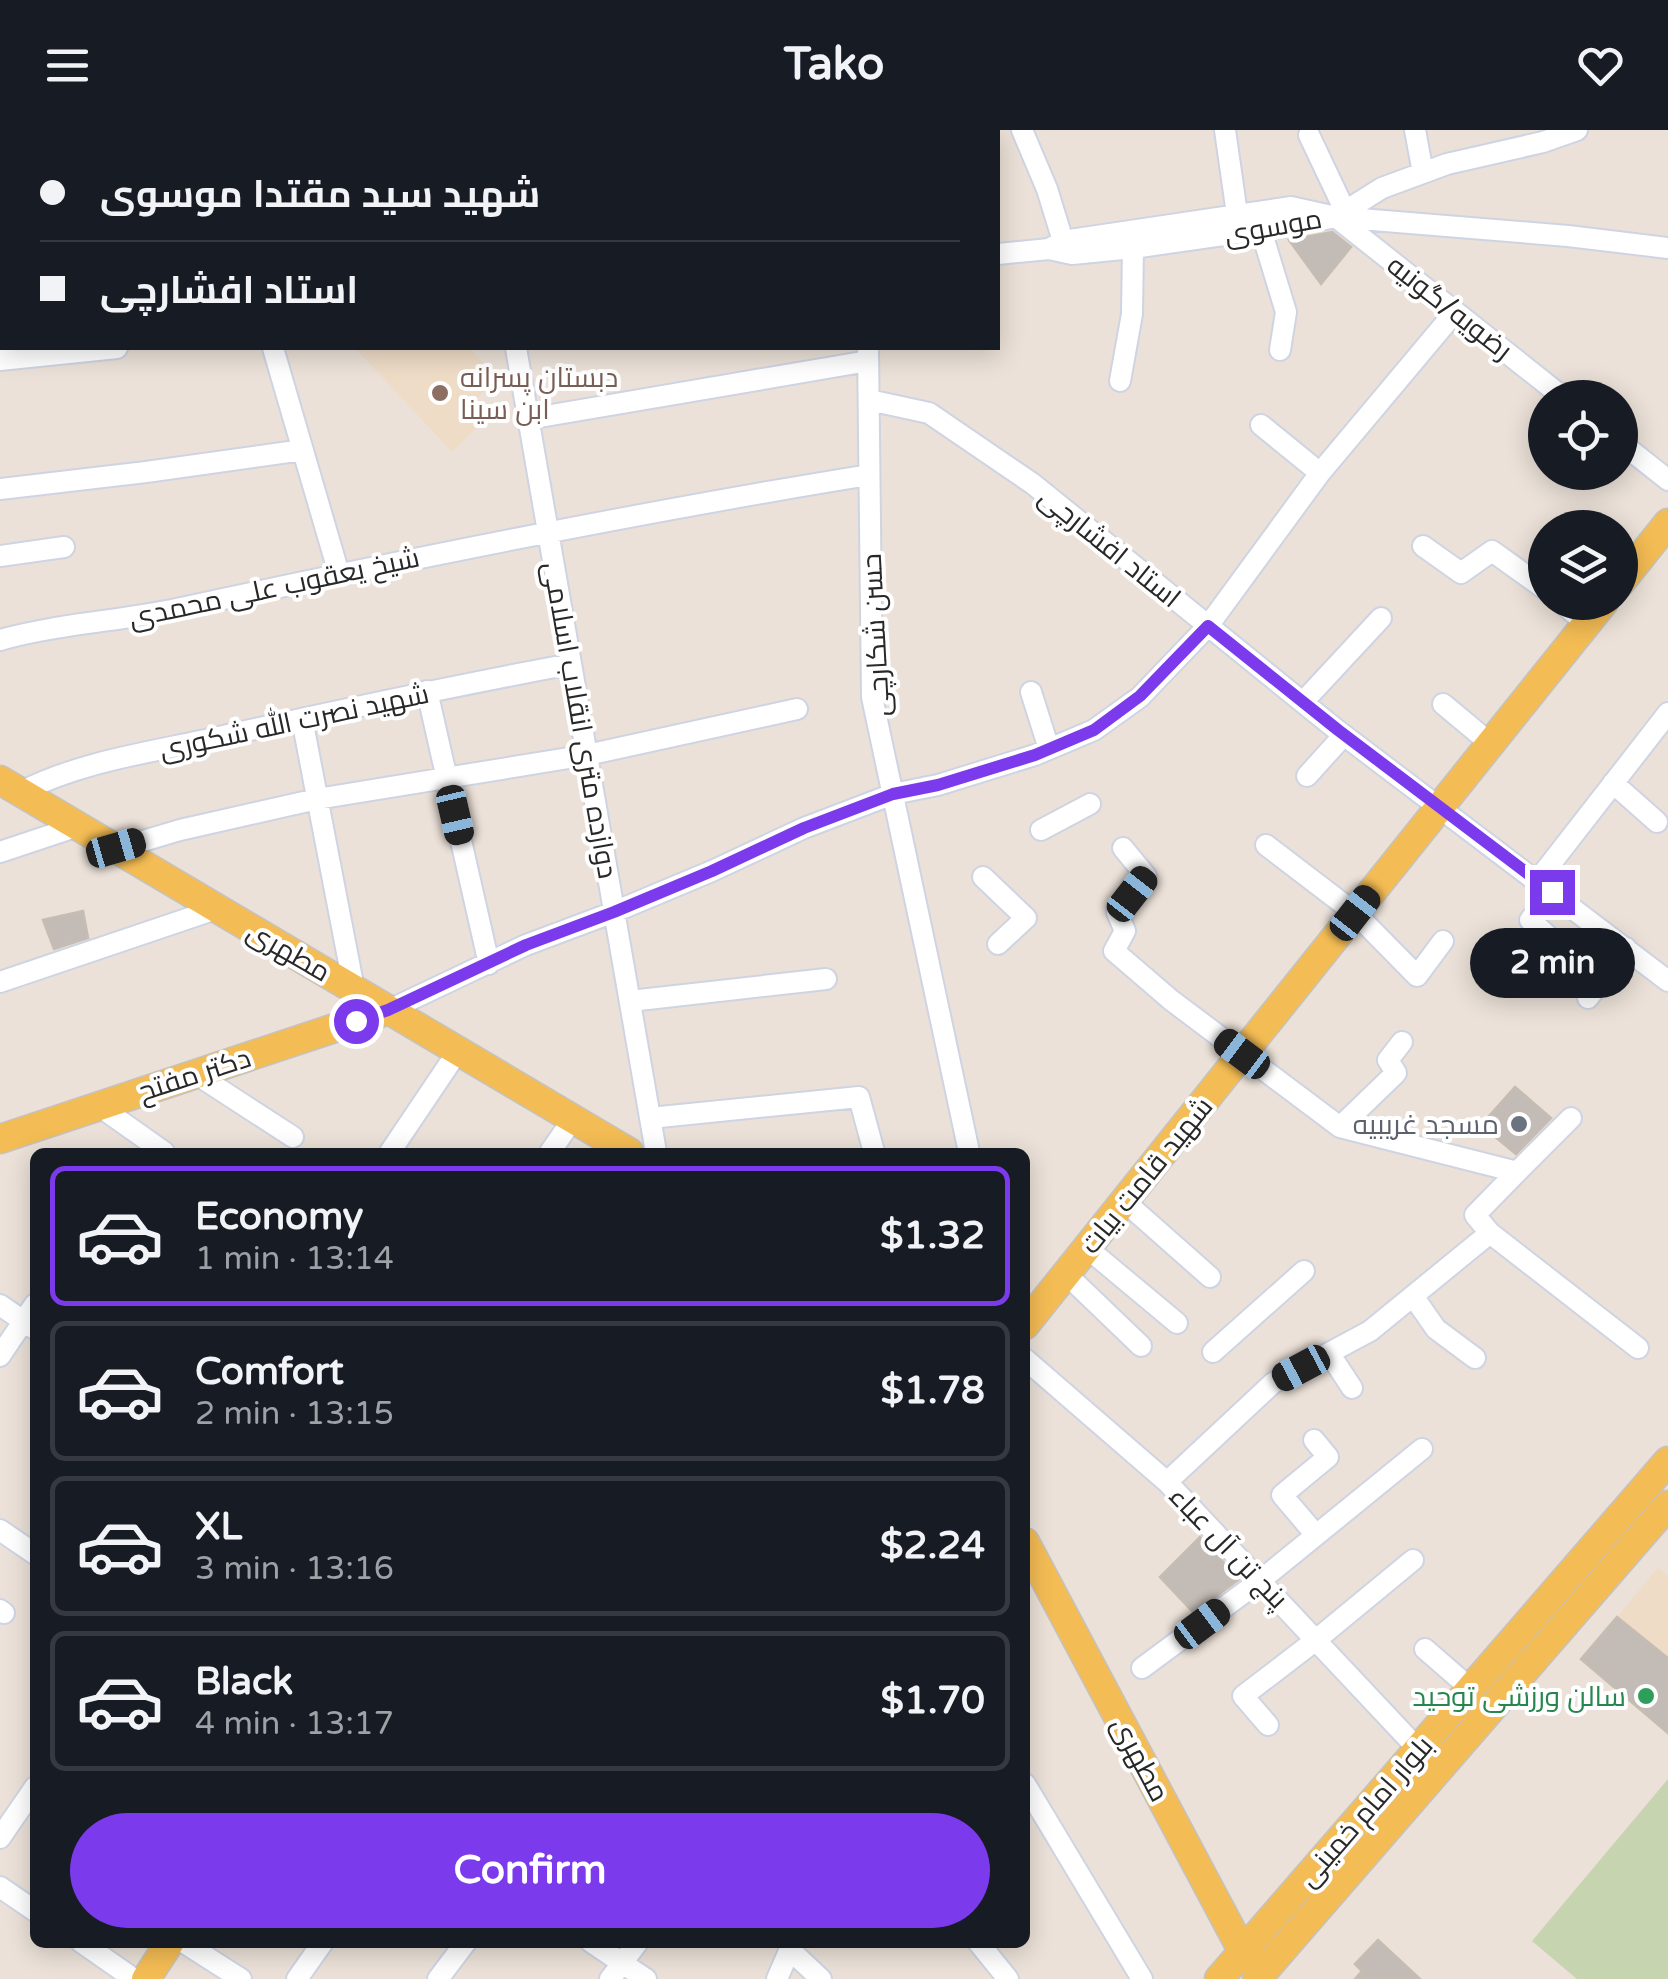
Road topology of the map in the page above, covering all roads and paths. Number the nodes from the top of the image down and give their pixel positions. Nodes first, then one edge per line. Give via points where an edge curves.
1 (1022, 130) edge
2 (1226, 130) edge
3 (1415, 130) edge
4 (1577, 130) edge
5 (1309, 135) dead end
6 (1542, 136) edge
7 (1423, 173) junction
8 (1236, 214) junction
9 (1341, 214) junction
10 (1261, 230) junction
11 (1056, 245) junction
12 (1133, 248) junction
13 (1668, 248) edge
14 (1000, 254) edge
15 (1455, 312) junction
16 (72, 350) edge
17 (274, 350) edge
18 (516, 350) edge
19 (1280, 350) dead end
20 (26, 352) edge
21 (868, 354) edge
22 (0, 360) edge
23 (1120, 380) dead end
24 (1541, 380) edge
25 (868, 400) junction
26 (528, 420) junction
27 (1260, 425) dead end
28 (303, 450) junction
29 (1638, 456) edge
30 (1320, 473) junction
31 (870, 475) junction
32 (1668, 480) edge
33 (0, 488) edge
34 (1668, 523) edge
35 (548, 532) junction
36 (1423, 546) dead end
37 (64, 547) dead end
38 (0, 556) edge
39 (1638, 560) edge
40 (339, 574) junction
41 (1528, 577) edge
42 (1381, 618) dead end
43 (1589, 620) edge
44 (1208, 626) junction
45 (0, 640) edge
46 (571, 664) junction
47 (428, 691) junction
48 (1031, 692) dead end
49 (1302, 702) junction
50 (1443, 704) dead end
51 (797, 709) dead end
52 (1668, 713) edge
53 (302, 719) junction
54 (1344, 735) junction
55 (1651, 735) junction
56 (1491, 744) junction
57 (1049, 749) junction
58 (1668, 750) edge
59 (587, 755) junction
60 (1307, 776) dead end
61 (447, 778) junction
62 (1613, 783) junction
63 (10, 786) edge
64 (893, 794) junction
65 (317, 799) junction
66 (1090, 804) dead end
67 (1441, 806) junction
68 (1657, 822) dead end
69 (78, 826) junction
70 (1041, 830) dead end
71 (1266, 845) dead end
72 (116, 848) junction
73 (1123, 848) dead end
74 (0, 852) edge
75 (984, 878) dead end
76 (1545, 886) junction
77 (216, 909) junction
78 (614, 912) junction
79 (1355, 913) junction
80 (1443, 941) dead end
81 (998, 944) dead end
82 (1626, 948) junction
83 (489, 964) junction
84 (1544, 964) dead end
85 (826, 979) dead end
86 (1668, 981) edge
87 (0, 982) edge
88 (354, 990) junction
89 (1588, 998) dead end
90 (630, 1001) junction
91 (388, 1010) junction
92 (1402, 1042) dead end
93 (458, 1052) junction
94 (1242, 1054) junction
95 (196, 1074) junction
96 (99, 1106) junction
97 (650, 1118) junction
98 (1570, 1118) dead end
99 (573, 1119) junction
100 (1340, 1127) junction
101 (292, 1137) dead end
102 (0, 1139) edge
103 (142, 1146) edge
104 (393, 1148) edge
105 (553, 1148) edge
106 (622, 1148) edge
107 (655, 1148) edge
108 (873, 1148) edge
109 (968, 1148) edge
110 (1518, 1172) junction
111 (1124, 1202) junction
112 (1490, 1233) junction
113 (1087, 1248) junction
114 (1304, 1270) dead end
115 (1066, 1274) junction
116 (1210, 1277) dead end
117 (1412, 1296) junction
118 (0, 1305) edge
119 (30, 1318) edge
120 (30, 1319) edge
121 (1030, 1319) edge
122 (1177, 1323) dead end
123 (1142, 1346) dead end
124 (1638, 1348) dead end
125 (1213, 1352) dead end
126 (1329, 1352) junction
127 (0, 1356) edge
128 (1475, 1358) dead end
129 (1030, 1363) edge
130 (1352, 1388) dead end
131 (1314, 1440) dead end
132 (1422, 1450) dead end
133 (1668, 1461) edge
134 (1167, 1482) junction
135 (1668, 1504) edge
136 (0, 1530) edge
137 (1316, 1535) junction
138 (30, 1549) edge
139 (1030, 1551) edge
140 (1413, 1560) dead end
141 (1261, 1580) junction
142 (1316, 1640) junction
143 (1425, 1649) dead end
144 (1142, 1668) dead end
145 (1471, 1689) junction
146 (1268, 1725) dead end
147 (1418, 1750) junction
148 (1030, 1792) edge
149 (30, 1794) edge
150 (0, 1838) edge
151 (0, 1887) edge
152 (30, 1908) edge
153 (90, 1948) edge
154 (166, 1948) edge
155 (193, 1948) edge
156 (319, 1948) edge
157 (461, 1948) edge
158 (596, 1948) edge
159 (633, 1948) edge
160 (790, 1948) edge
161 (793, 1948) edge
162 (983, 1948) edge
163 (1243, 1952) junction
164 (616, 1971) edge
165 (1261, 1975) edge
166 (134, 1979) edge
167 (146, 1979) edge
168 (242, 1979) edge
169 (297, 1979) edge
170 (438, 1979) edge
171 (646, 1979) edge
172 (778, 1979) edge
173 (821, 1979) edge
174 (1008, 1979) edge
175 (1142, 1979) edge
176 (1220, 1979) edge

1 - 11 street via 1047,189
2 - 8 street
3 - 7 street
4 - 6 street
5 - 9 street
6 - 7 street
7 - 9 street
8 - 9 street, موسوی via 1291,207
8 - 11 street, موسوی
9 - 10 street, موسوی
9 - 13 street
9 - 15 street, رضویه/گونیه
10 - 12 street, موسوی
10 - 19 street via 1286,312
11 - 12 street, موسوی via 1072,254
11 - 14 street, موسوی
12 - 23 street via 1132,314
15 - 24 street, رضویه/گونیه
15 - 30 street
16 - 20 street
17 - 28 street
18 - 26 street, دوازده متری انقلاب اسلامی
20 - 22 street
21 - 25 street, حسن شکارچی
21 - 26 street
25 - 31 street, حسن شکارچی
25 - 44 street, استاد افشارچی via 929,413 1033,484
26 - 35 street, دوازده متری انقلاب اسلامی
27 - 30 street
28 - 33 street
28 - 40 street
29 - 32 street
30 - 44 street
31 - 35 street, شیخ یعقوب علی محمدی
31 - 64 street, حسن شکارچی via 872,697
34 - 39 main road
35 - 40 street, شیخ یعقوب علی محمدی
35 - 46 street, دوازده متری انقلاب اسلامی
36 - 41 street via 1461,573 1492,551
37 - 38 street
40 - 45 street, شیخ یعقوب علی محمدی
42 - 49 street
43 - 56 main road, شهید قامت بیات
44 - 49 street, استاد افشارچی
44 - 57 street via 1140,696 1094,730
46 - 47 street, شهید نصرت الله شکوری
46 - 59 street, دوازده متری انقلاب اسلامی
47 - 53 street, شهید نصرت الله شکوری
47 - 61 street
48 - 57 street
49 - 54 street, استاد افشارچی
50 - 56 street
51 - 59 street
52 - 55 street
53 - 63 street, شهید نصرت الله شکوری
53 - 65 street
54 - 60 street
54 - 67 street, استاد افشارچی
55 - 58 street
55 - 62 street
56 - 67 main road, شهید قامت بیات
57 - 64 street
59 - 61 street
59 - 78 street, دوازده متری انقلاب اسلامی
61 - 65 street
61 - 83 street
62 - 68 street
62 - 76 street
63 - 69 main road, مطهری
64 - 78 street
64 - 109 street, حسن شکارچی
65 - 72 street
65 - 88 street
66 - 70 street
67 - 76 street, استاد افشارچی
67 - 79 main road, شهید قامت بیات
69 - 72 main road, مطهری
69 - 74 street
71 - 79 street
72 - 77 main road, مطهری
73 - 94 street via 1146,876 1117,912 1124,932 1114,951
75 - 81 street via 1026,918
76 - 82 street, استاد افشارچی
76 - 84 street via 1530,920 1558,945
77 - 87 street
77 - 88 main road, مطهری
78 - 83 street
78 - 90 street, دوازده متری انقلاب اسلامی
79 - 80 street via 1417,976
79 - 94 main road, شهید قامت بیات
82 - 86 street, استاد افشارچی
82 - 89 street
83 - 91 street
85 - 90 street
88 - 91 main road, مطهری
90 - 97 street, دوازده متری انقلاب اسلامی
91 - 93 main road, مطهری
91 - 95 main road, دکتر مفتح
92 - 100 street via 1388,1060 1396,1072
93 - 99 main road, مطهری
93 - 104 street
94 - 100 street
94 - 111 main road, شهید قامت بیات
95 - 96 main road, دکتر مفتح
95 - 101 street
96 - 102 main road, دکتر مفتح
96 - 103 street
97 - 107 street, دوازده متری انقلاب اسلامی
97 - 108 street via 859,1097
98 - 110 street
99 - 105 street
99 - 106 main road, مطهری
100 - 110 street
110 - 112 street via 1475,1215
111 - 113 main road, شهید قامت بیات
111 - 116 street
112 - 117 street
112 - 124 street
113 - 115 main road, شهید قامت بیات
113 - 122 street
114 - 125 street
115 - 121 main road, شهید قامت بیات
115 - 123 street
117 - 126 street via 1370,1331
117 - 128 street via 1436,1329
118 - 119 street
120 - 127 street
126 - 130 street
126 - 134 street via 1273,1383
129 - 134 street, پنج تن آل عباء
131 - 137 street via 1328,1457 1282,1495
132 - 137 street
133 - 145 main road, بلوار امام خمینی
134 - 141 street, پنج تن آل عباء
135 - 165 main road, بلوار امام خمینی
136 - 138 street
137 - 141 street
139 - 163 main road, مطهری
140 - 142 street
141 - 142 street, پنج تن آل عباء
141 - 144 street
142 - 146 street via 1244,1696
142 - 147 street, پنج تن آل عباء
143 - 145 street
145 - 147 main road, بلوار امام خمینی
147 - 163 main road, بلوار امام خمینی
148 - 175 street
149 - 150 street
151 - 152 street
153 - 166 street
154 - 167 main road
155 - 168 street
156 - 169 street
157 - 170 street
158 - 164 street
159 - 164 street
160 - 172 street
161 - 173 street
162 - 174 street
163 - 165 main road, مطهری
163 - 176 main road, بلوار امام خمینی
164 - 171 street

